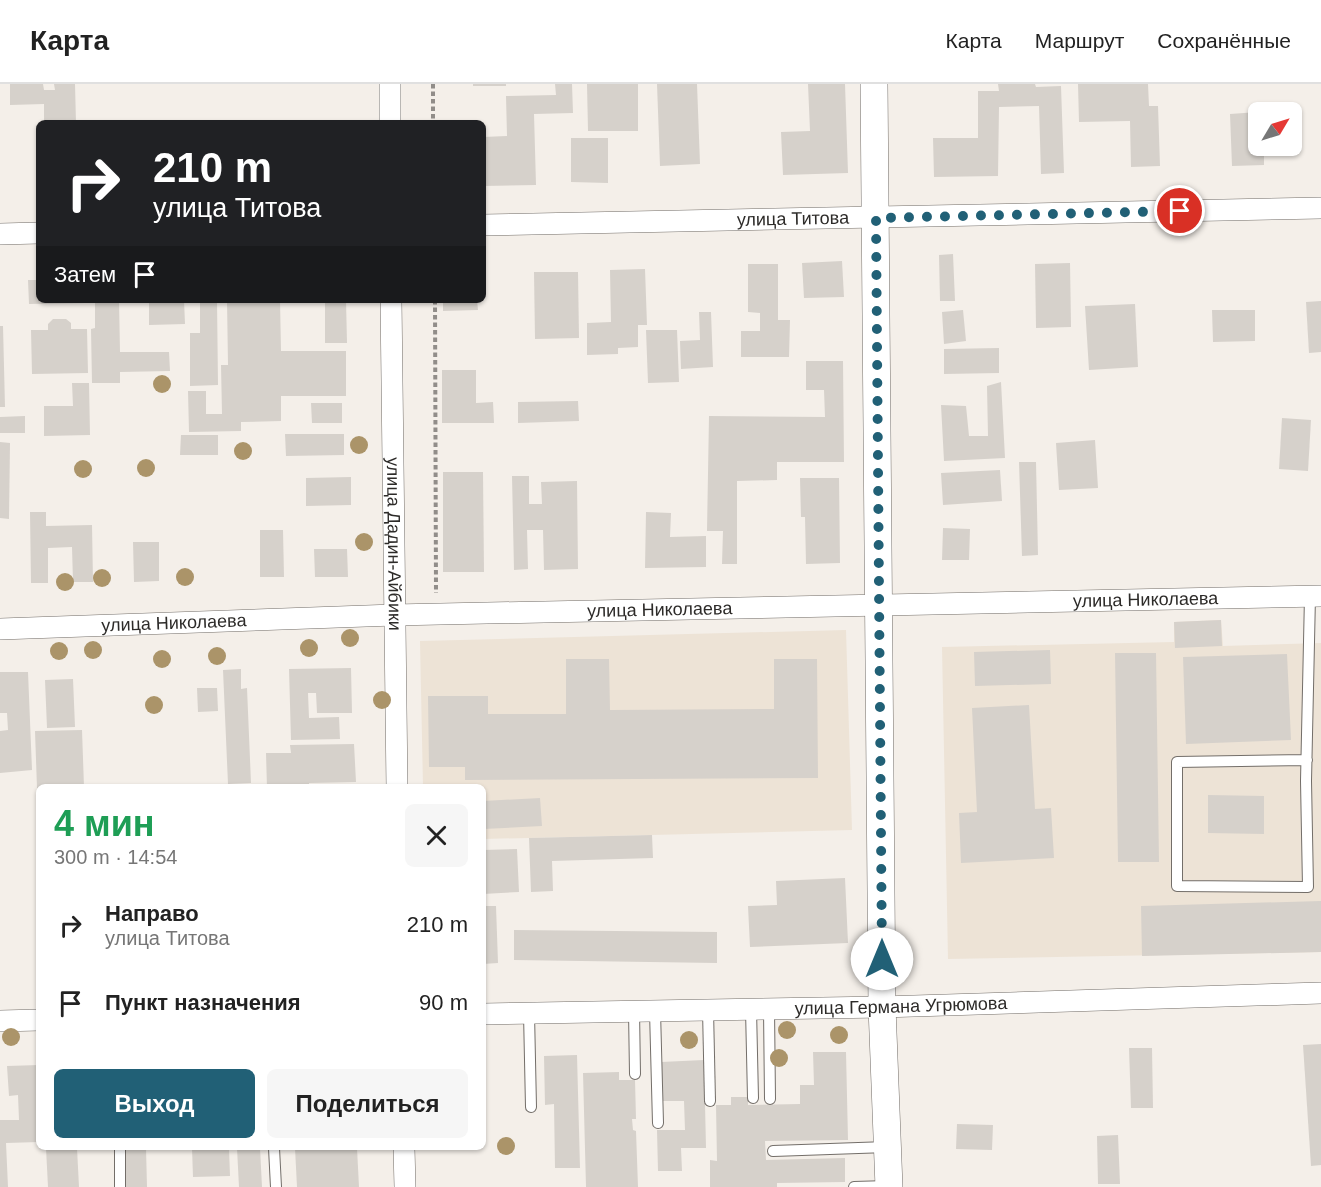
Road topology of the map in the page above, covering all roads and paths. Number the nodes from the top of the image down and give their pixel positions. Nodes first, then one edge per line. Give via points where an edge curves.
1 (390, 84) edge
2 (433, 84) edge
3 (874, 84) edge
4 (390, 120) edge
5 (433, 120) edge
6 (1321, 208) edge
7 (876, 218) junction
8 (486, 225) edge
9 (36, 233) edge
10 (0, 234) edge
11 (391, 303) edge
12 (435, 303) edge
13 (1316, 596) edge
14 (879, 604) junction
15 (436, 614) junction
16 (394, 615) junction
17 (0, 629) edge
18 (1307, 759) junction
19 (397, 784) edge
20 (1321, 993) edge
21 (882, 1006) junction
22 (760, 1009) junction
23 (708, 1010) junction
24 (634, 1011) junction
25 (655, 1011) junction
26 (530, 1013) junction
27 (486, 1014) edge
28 (36, 1020) edge
29 (0, 1021) edge
30 (635, 1074) dead end
31 (753, 1098) dead end
32 (771, 1099) dead end
33 (710, 1101) dead end
34 (531, 1107) dead end
35 (658, 1123) dead end
36 (887, 1147) junction
37 (120, 1150) edge
38 (274, 1150) edge
39 (404, 1150) edge
40 (773, 1150) dead end
41 (889, 1186) edge
42 (120, 1187) edge
43 (276, 1187) edge
44 (405, 1187) edge
45 (854, 1187) edge

1 - 4 street
2 - 5 path
3 - 7 street
6 - 7 street, улица Титова
7 - 8 street, улица Титова
7 - 14 street
9 - 10 street
11 - 16 street, улица Дадин-Айбики
12 - 15 path
13 - 14 street, улица Николаева
13 - 18 lane
14 - 15 street, улица Николаева
14 - 21 street
15 - 16 street, улица Николаева
16 - 17 street, улица Николаева
16 - 19 street, улица Дадин-Айбики
18 - 18 lane via 1308,887 1177,886 1177,762
20 - 21 street, улица Германа Угрюмова
21 - 22 street, улица Германа Угрюмова
21 - 36 street
22 - 23 street, улица Германа Угрюмова
22 - 31 lane
22 - 32 lane
23 - 25 street, улица Германа Угрюмова
23 - 33 lane
24 - 25 street, улица Германа Угрюмова
24 - 26 street, улица Германа Угрюмова
24 - 30 lane
25 - 35 lane
26 - 27 street, улица Германа Угрюмова
26 - 34 lane
28 - 29 street
36 - 40 lane
36 - 41 street
37 - 42 lane
38 - 43 lane
39 - 44 street
41 - 45 lane

